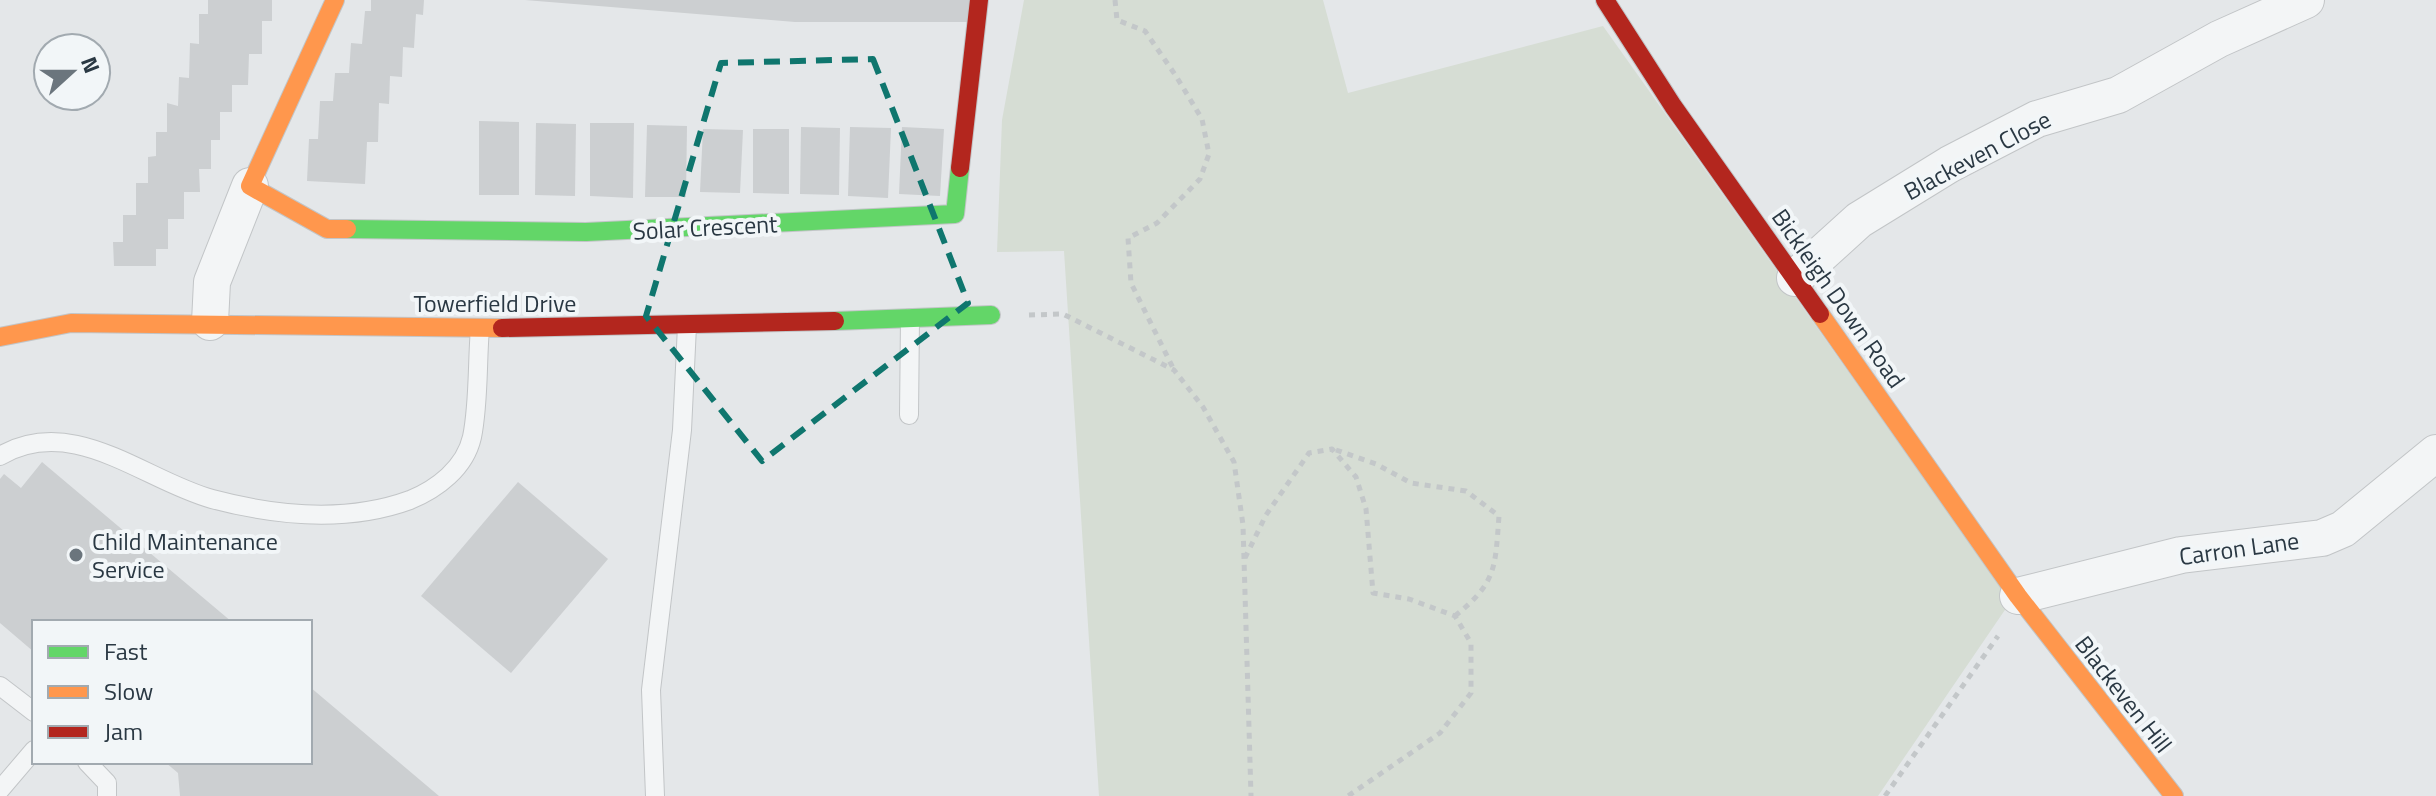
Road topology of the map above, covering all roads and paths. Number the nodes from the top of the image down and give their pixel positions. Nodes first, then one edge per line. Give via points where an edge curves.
1 (335, 0) edge
2 (979, 0) edge
3 (1115, 0) edge
4 (1605, 0) edge
5 (2306, 0) edge
6 (250, 186) junction
7 (1795, 278) junction
8 (991, 315) joint
9 (910, 318) junction
10 (210, 322) junction
11 (687, 326) junction
12 (480, 328) junction
13 (0, 337) edge
14 (1174, 370) junction
15 (909, 415) dead end
16 (1332, 449) junction
17 (2436, 453) edge
18 (0, 456) edge
19 (1243, 561) junction
20 (2027, 607) junction
21 (1455, 616) junction
22 (0, 686) edge
23 (32, 710) edge
24 (32, 752) edge
25 (89, 764) edge
26 (0, 790) edge
27 (107, 796) edge
28 (655, 796) edge
29 (1251, 796) edge
30 (1348, 796) edge
31 (1885, 796) edge
32 (2174, 796) edge

1 - 6 street
2 - 6 street, Solar Crescent via 955,214 586,232 327,229
3 - 14 path via 1117,20 1145,31 1176,76 1202,119 1209,154 1200,179 1157,223 1128,238 1131,283
4 - 7 street, Bickleigh Down Road
5 - 7 street, Blackeven Close via 2219,39 2118,95 2037,119 1950,164 1859,220
6 - 10 street via 212,282
7 - 20 street, Bickleigh Down Road
8 - 9 street, Towerfield Drive
8 - 14 path via 1063,314
9 - 11 street, Towerfield Drive
9 - 15 lane
10 - 12 street, Towerfield Drive
10 - 13 street, Towerfield Drive via 71,323
11 - 12 street, Towerfield Drive
11 - 28 lane via 682,430 651,690
12 - 18 lane via 471,439 452,475 425,494 384,509 320,516 211,499 106,452 50,442
14 - 19 path via 1203,407 1234,462
16 - 19 path via 1309,453 1266,515
16 - 21 path via 1356,477 1366,509 1373,593
16 - 21 path via 1411,483 1466,491 1499,516 1496,565 1482,594
17 - 20 street, Carron Lane via 2343,529 2322,538 2181,555
19 - 29 path
20 - 31 path via 1987,649
20 - 32 street, Blackeven Hill
21 - 30 path via 1471,643 1471,693 1440,733
22 - 23 lane
24 - 26 lane
25 - 27 lane via 107,783

